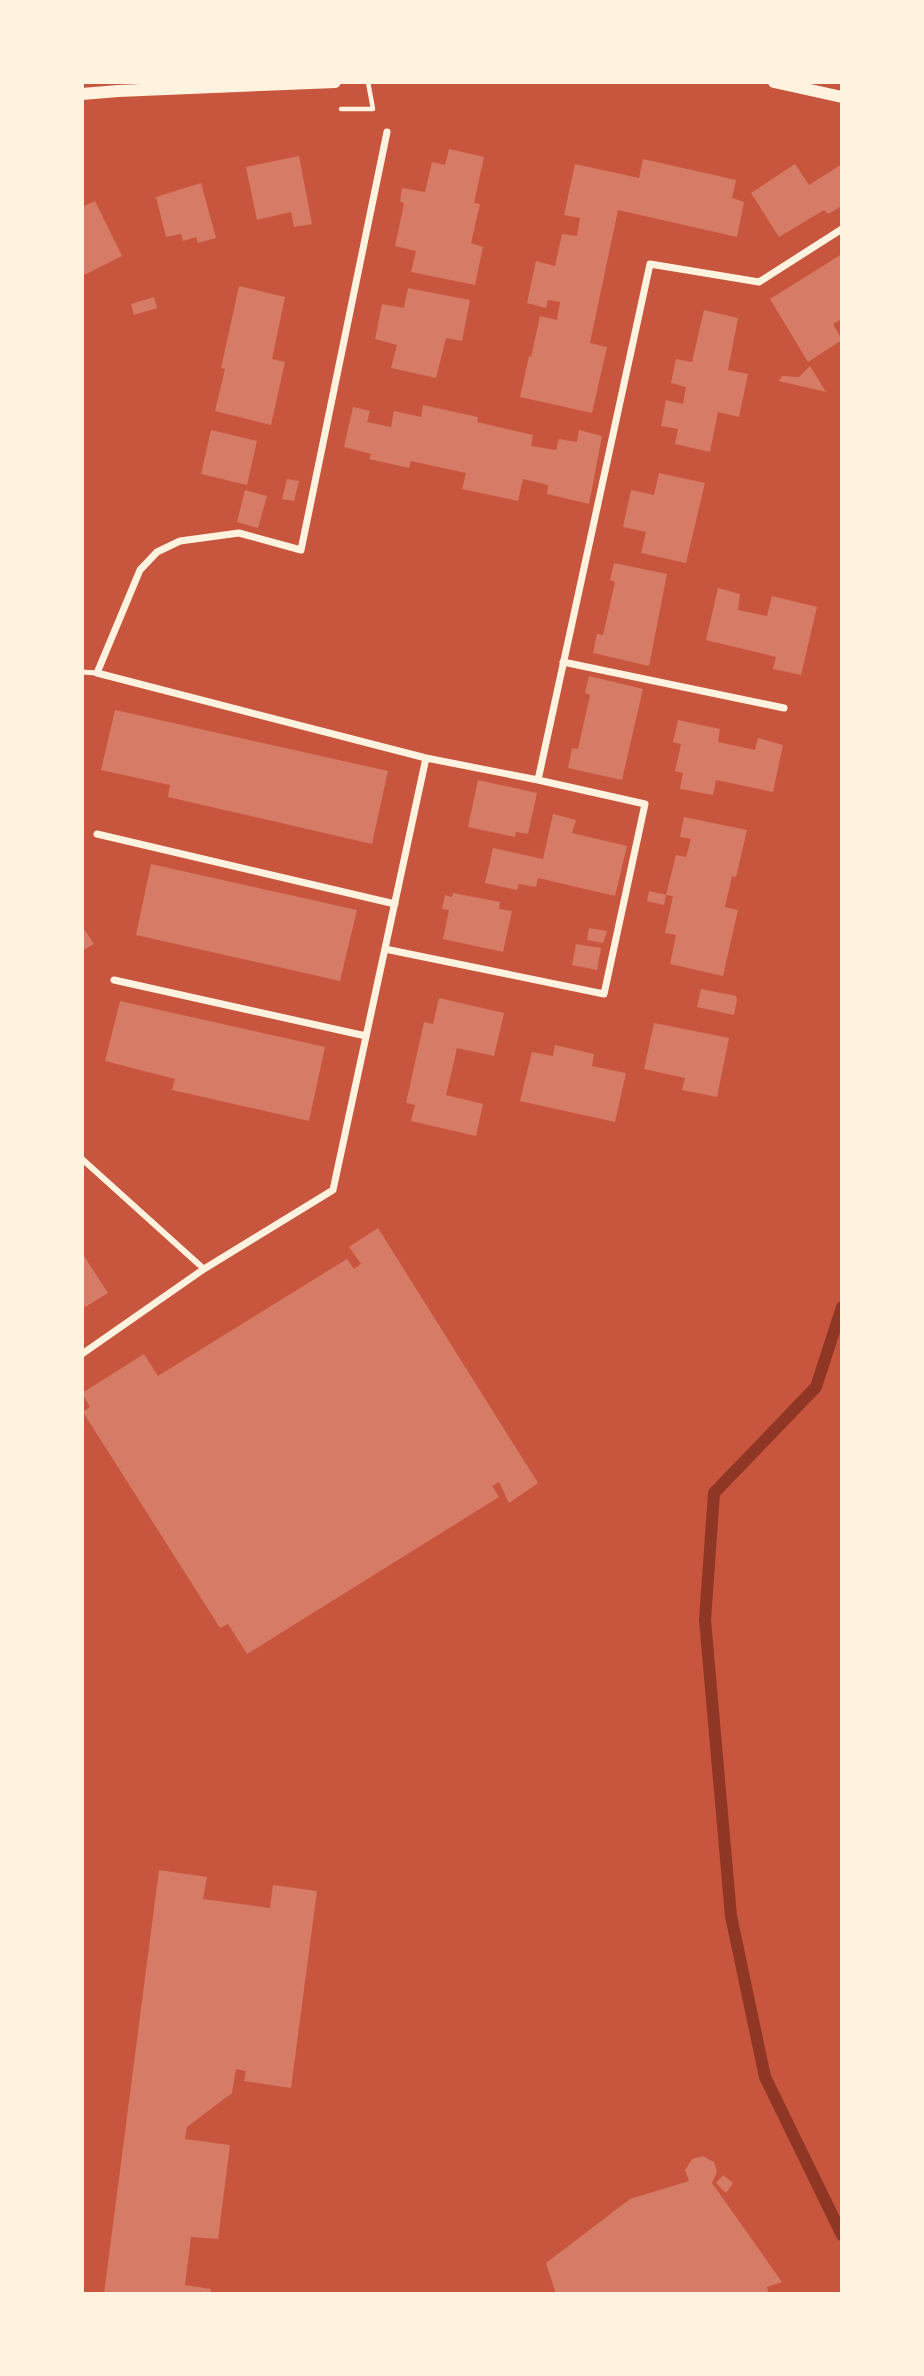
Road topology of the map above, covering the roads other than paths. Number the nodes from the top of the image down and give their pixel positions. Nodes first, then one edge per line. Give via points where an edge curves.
1 (335, 82) edge
2 (774, 82) edge
3 (82, 94) edge
4 (842, 97) edge
5 (387, 132) dead end
6 (842, 229) edge
7 (563, 662) junction
8 (82, 672) edge
9 (97, 673) junction
10 (783, 708) dead end
11 (426, 758) junction
12 (538, 780) junction
13 (97, 834) dead end
14 (395, 904) junction
15 (385, 949) junction
16 (114, 980) dead end
17 (366, 1037) junction
18 (82, 1159) edge
19 (204, 1269) junction
20 (82, 1354) edge

1 - 3 street
2 - 4 street
5 - 9 street via 301,550 239,533 180,541 157,552 140,570
6 - 7 street via 759,282 650,264
7 - 10 street
7 - 12 street
8 - 9 lane
9 - 11 street
11 - 12 street
11 - 14 street
12 - 15 street via 645,804 604,994
13 - 14 street
14 - 15 street
15 - 17 street
16 - 17 street
17 - 19 street via 332,1190
18 - 19 street
19 - 20 street

